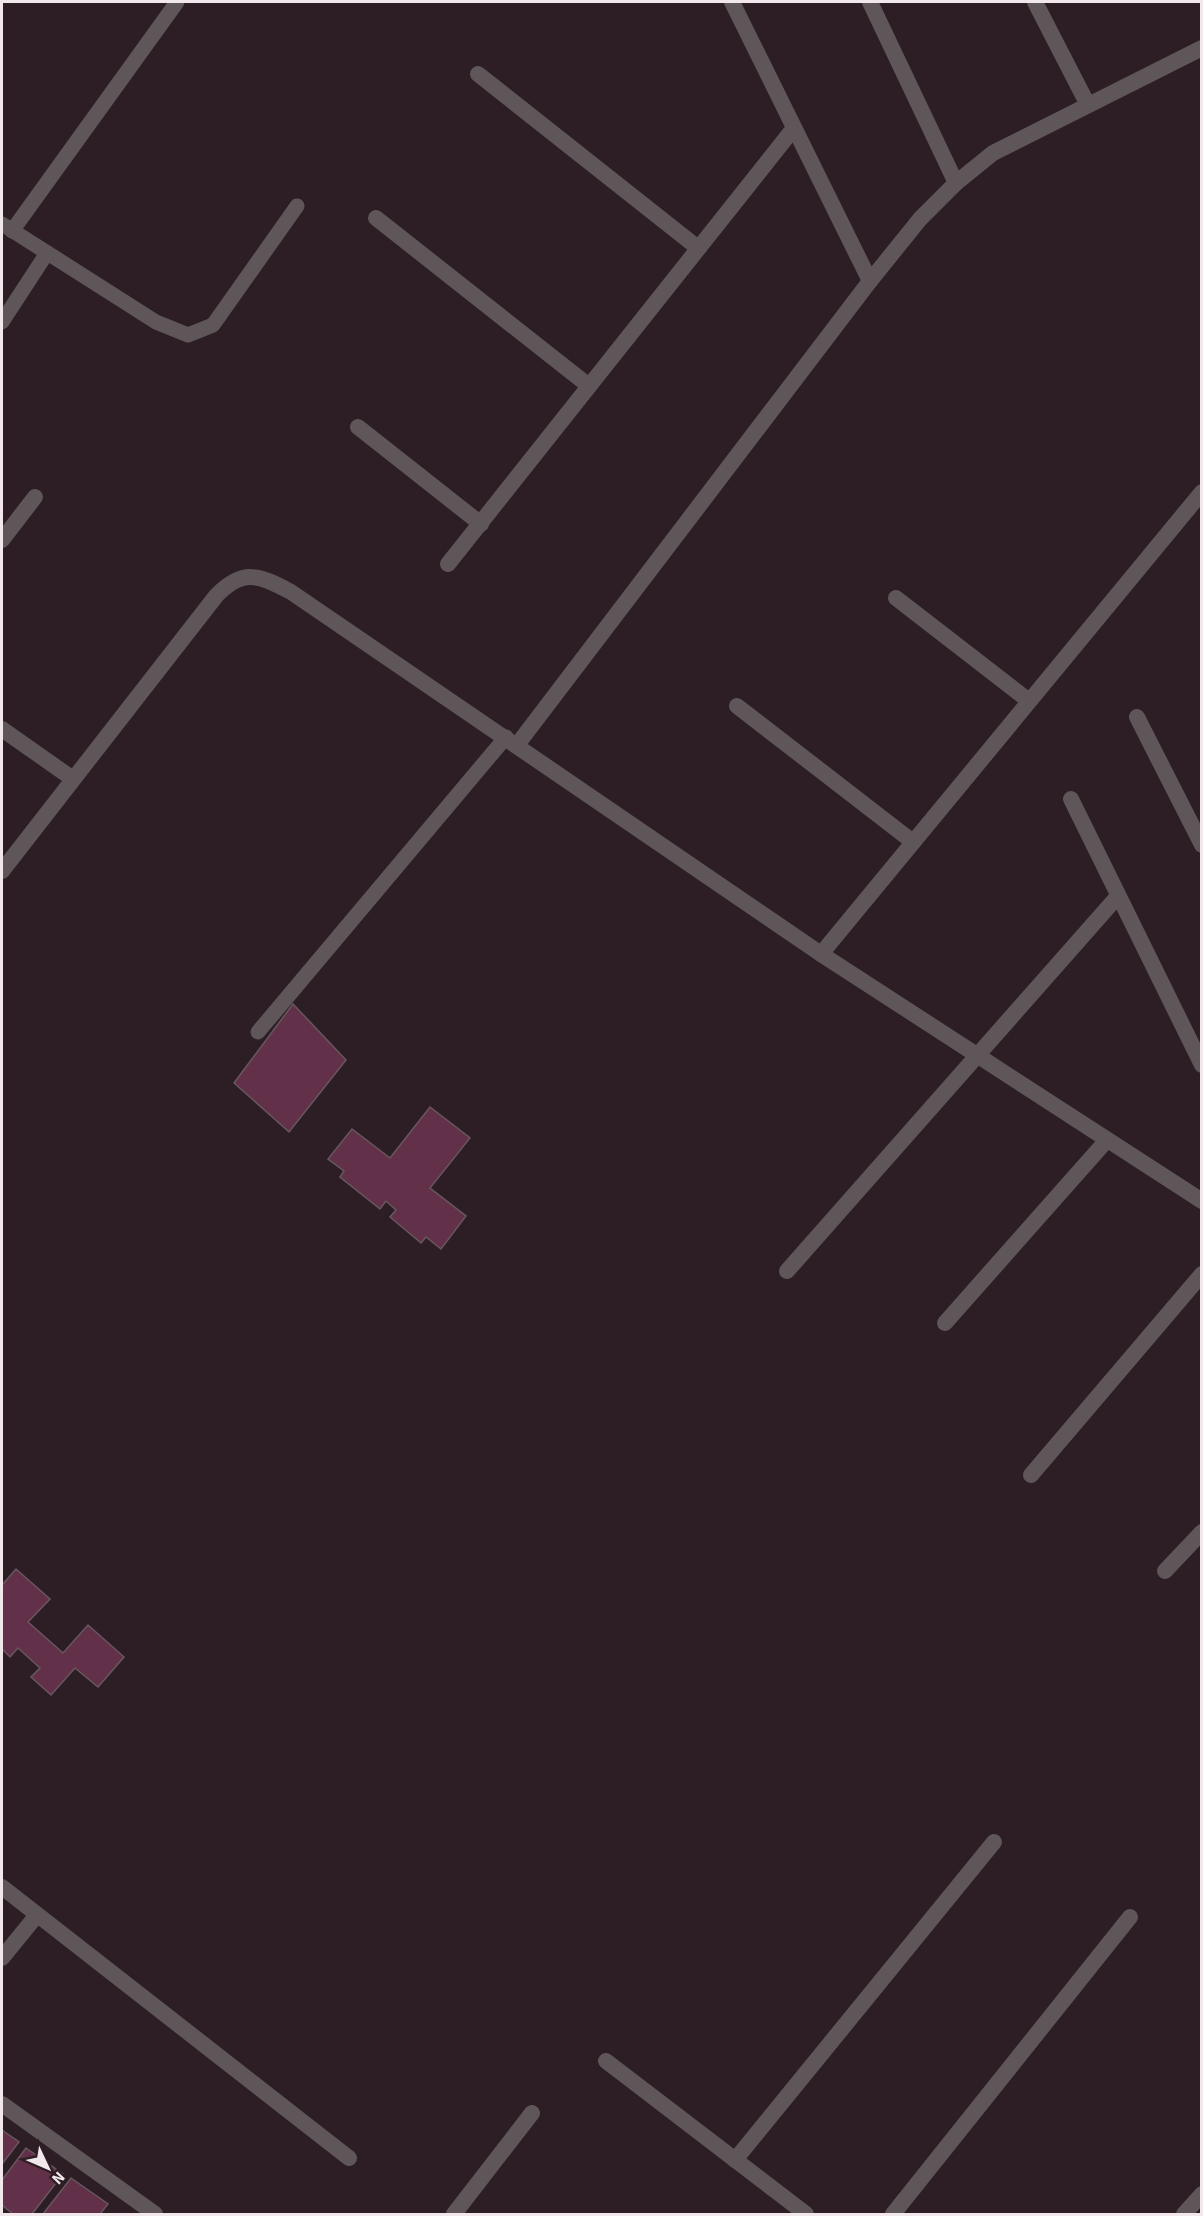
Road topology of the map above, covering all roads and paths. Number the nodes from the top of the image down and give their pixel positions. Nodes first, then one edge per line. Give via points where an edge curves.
1 (177, 2) edge
2 (732, 2) edge
3 (870, 2) edge
4 (1035, 2) edge
5 (1202, 48) edge
6 (478, 74) dead end
7 (1088, 105) junction
8 (794, 128) junction
9 (956, 183) junction
10 (297, 206) dead end
11 (376, 218) dead end
12 (7, 227) edge
13 (698, 248) junction
14 (47, 253) junction
15 (870, 281) junction
16 (2, 322) edge
17 (589, 386) junction
18 (358, 427) dead end
19 (1202, 492) edge
20 (35, 497) dead end
21 (480, 524) junction
22 (2, 540) edge
23 (448, 564) dead end
24 (896, 597) dead end
25 (1029, 701) junction
26 (737, 706) dead end
27 (1137, 717) dead end
28 (2, 729) edge
29 (512, 741) junction
30 (73, 779) junction
31 (1071, 799) dead end
32 (913, 842) junction
33 (1202, 845) edge
34 (2, 871) edge
35 (1118, 896) junction
36 (821, 954) junction
37 (258, 1032) dead end
38 (978, 1057) junction
39 (1202, 1065) edge
40 (1107, 1140) junction
41 (1202, 1201) edge
42 (787, 1272) dead end
43 (1202, 1274) edge
44 (945, 1323) dead end
45 (1031, 1475) dead end
46 (1202, 1532) edge
47 (1165, 1571) dead end
48 (994, 1842) dead end
49 (2, 1887) edge
50 (37, 1915) junction
51 (1130, 1917) dead end
52 (2, 1958) edge
53 (606, 2061) dead end
54 (2, 2104) edge
55 (532, 2113) dead end
56 (349, 2158) dead end
57 (735, 2160) junction
58 (1202, 2193) edge
59 (155, 2214) edge
60 (454, 2214) edge
61 (806, 2214) edge
62 (894, 2214) edge
63 (1184, 2214) edge

1 - 12 lane
2 - 8 street
3 - 9 street
4 - 7 street
5 - 7 street
6 - 13 street
7 - 9 street via 993,153
8 - 13 street
8 - 15 street
9 - 15 street
10 - 14 lane via 213,326 188,335 156,322
11 - 17 street
12 - 14 lane
13 - 17 street
14 - 16 lane
15 - 29 street
17 - 21 street
18 - 21 street
19 - 25 street
20 - 22 street
21 - 23 street
24 - 25 street
25 - 32 street
26 - 32 street
27 - 33 street
28 - 30 street
29 - 30 street via 291,592 268,579 248,576 230,582 216,596
29 - 36 street
29 - 37 lane
30 - 34 street
31 - 35 street
32 - 36 street
35 - 38 street
35 - 39 street
36 - 38 street
38 - 40 street
38 - 42 street
40 - 41 street
40 - 44 street
43 - 45 street
46 - 47 street
48 - 57 street
49 - 50 street
50 - 52 street
50 - 56 street
51 - 62 street
53 - 57 street
54 - 59 street
55 - 60 street
57 - 61 street
58 - 63 street

